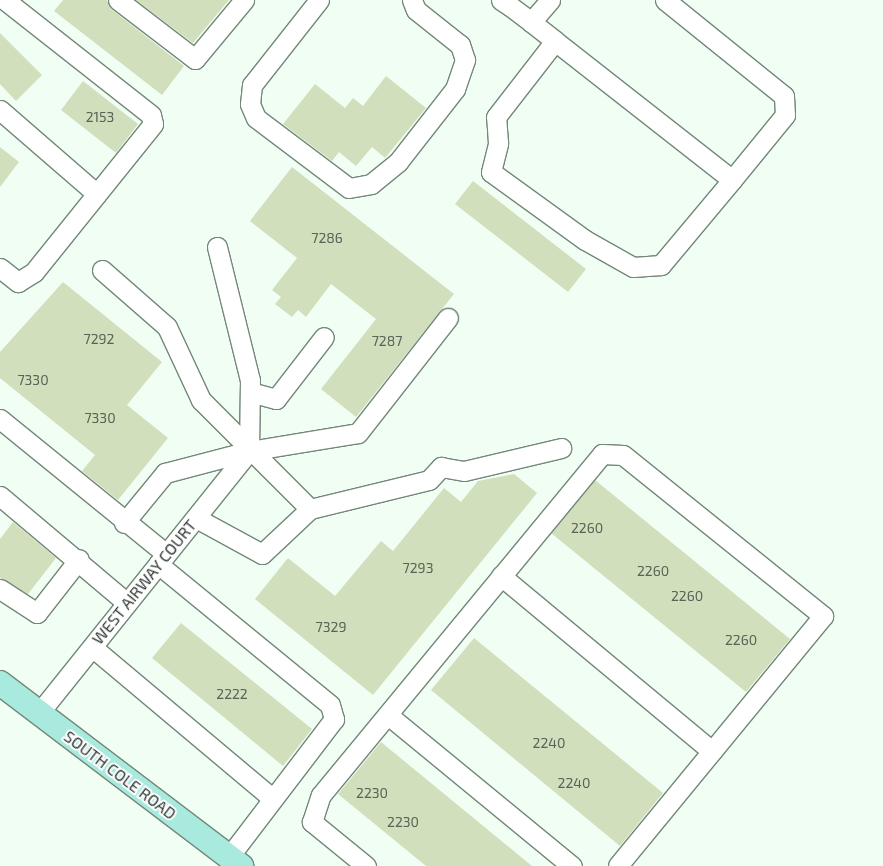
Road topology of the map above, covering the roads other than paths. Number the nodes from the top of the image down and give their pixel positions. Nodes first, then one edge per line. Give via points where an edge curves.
1 (5, 0) edge
2 (118, 0) edge
3 (244, 0) edge
4 (319, 0) edge
5 (412, 0) edge
6 (501, 0) edge
7 (550, 0) edge
8 (665, 0) edge
9 (531, 22) junction
10 (555, 41) junction
11 (0, 110) edge
12 (732, 180) junction
13 (97, 194) junction
14 (217, 247) dead end
15 (0, 268) edge
16 (102, 270) dead end
17 (448, 318) dead end
18 (324, 337) dead end
19 (250, 392) junction
20 (0, 419) edge
21 (561, 448) dead end
22 (249, 451) junction
23 (0, 496) edge
24 (310, 509) junction
25 (196, 518) junction
26 (124, 523) junction
27 (79, 559) junction
28 (162, 559) junction
29 (501, 576) junction
30 (0, 590) edge
31 (127, 603) junction
32 (92, 647) junction
33 (0, 683) edge
34 (39, 713) junction
35 (388, 715) junction
36 (712, 750) junction
37 (273, 799) junction
38 (235, 862) edge
39 (366, 866) edge
40 (572, 866) edge
41 (618, 866) edge

1 - 13 street via 151,115 153,124
2 - 3 street via 195,59
4 - 5 street via 252,85 250,104 256,118 349,188 371,184 398,162 455,89 465,60 460,45 416,10
6 - 9 street
7 - 9 street
8 - 12 street via 784,96 785,115
9 - 10 street
10 - 12 street
10 - 12 street via 496,117 498,143 491,172 585,240 633,267 661,265
11 - 13 street
13 - 15 street via 34,272 18,282
14 - 19 street
16 - 22 street via 167,327 201,400
17 - 22 street via 358,433
18 - 19 street via 276,399
19 - 22 street
20 - 26 street
21 - 24 street via 464,472 441,468 429,480
22 - 24 street
22 - 25 street, WEST AIRWAY COURT
22 - 26 street via 165,473
23 - 27 street
24 - 25 street via 262,554
25 - 28 street, WEST AIRWAY COURT
26 - 28 street
27 - 30 street via 37,613
27 - 31 street
28 - 31 street, WEST AIRWAY COURT
28 - 37 street via 330,705 334,719
29 - 35 street
29 - 36 street
29 - 36 street via 602,454 623,454 823,616
31 - 32 street, WEST AIRWAY COURT
32 - 34 street, WEST AIRWAY COURT
32 - 37 street
33 - 34 main road, SOUTH COLE ROAD
34 - 38 main road, SOUTH COLE ROAD
35 - 39 street via 321,795 312,822
35 - 40 street
36 - 41 street
37 - 38 street

